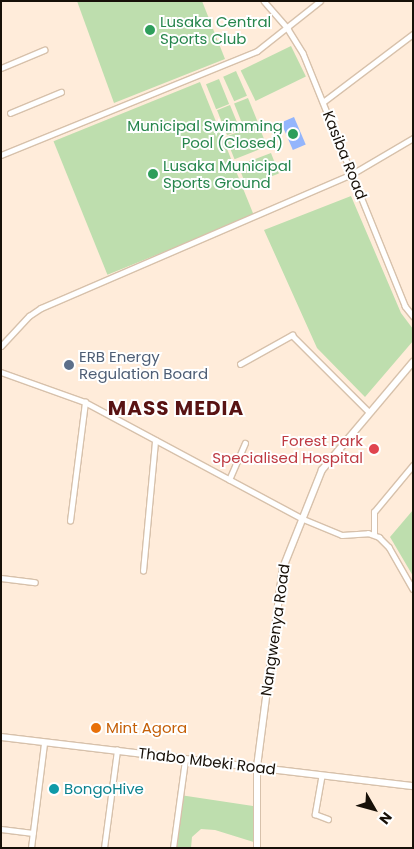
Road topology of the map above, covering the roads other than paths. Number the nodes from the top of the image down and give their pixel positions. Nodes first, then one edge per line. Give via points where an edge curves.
1 (264, 1) edge
2 (320, 1) edge
3 (288, 29) junction
4 (413, 34) edge
5 (44, 50) dead end
6 (1, 68) edge
7 (61, 92) dead end
8 (323, 102) junction
9 (10, 113) dead end
10 (413, 138) edge
11 (1, 155) edge
12 (352, 174) junction
13 (413, 316) edge
14 (1, 346) edge
15 (413, 362) edge
16 (240, 364) dead end
17 (1, 372) edge
18 (85, 402) junction
19 (369, 412) junction
20 (155, 440) junction
21 (245, 443) dead end
22 (413, 465) edge
23 (229, 480) junction
24 (301, 518) junction
25 (70, 521) dead end
26 (374, 534) junction
27 (143, 571) dead end
28 (1, 578) edge
29 (35, 582) dead end
30 (413, 589) edge
31 (1, 737) edge
32 (44, 743) junction
33 (116, 750) junction
34 (185, 760) junction
35 (257, 767) junction
36 (322, 776) junction
37 (413, 786) edge
38 (328, 818) dead end
39 (1, 829) edge
40 (33, 833) junction
41 (31, 848) edge
42 (104, 848) edge
43 (173, 848) edge
44 (257, 848) edge

1 - 3 street, Kasiba Road
2 - 3 street
3 - 8 street, Kasiba Road
3 - 11 street via 257,51 227,65
4 - 8 street
5 - 6 street
7 - 9 street
8 - 12 street, Kasiba Road
10 - 12 street
12 - 13 street, Kasiba Road via 405,306
12 - 14 street via 47,304 28,316
15 - 19 main road, Nangwenya Road
16 - 19 street via 292,335
17 - 18 street
18 - 20 street
18 - 25 street
19 - 24 main road, Nangwenya Road via 325,464
20 - 23 street
20 - 27 street
21 - 23 street
22 - 26 street via 374,512
23 - 24 street
24 - 26 street via 346,536
24 - 35 main road, Nangwenya Road via 279,583
26 - 30 street via 387,544
28 - 29 street
31 - 32 main road, Thabo Mbeki Road
32 - 33 main road, Thabo Mbeki Road
32 - 40 street
33 - 34 main road, Thabo Mbeki Road
33 - 42 street
34 - 35 main road, Thabo Mbeki Road
34 - 43 street
35 - 36 main road, Thabo Mbeki Road
35 - 44 main road, Nangwenya Road
36 - 37 main road, Thabo Mbeki Road
36 - 38 street via 314,814
39 - 40 street
40 - 41 street

